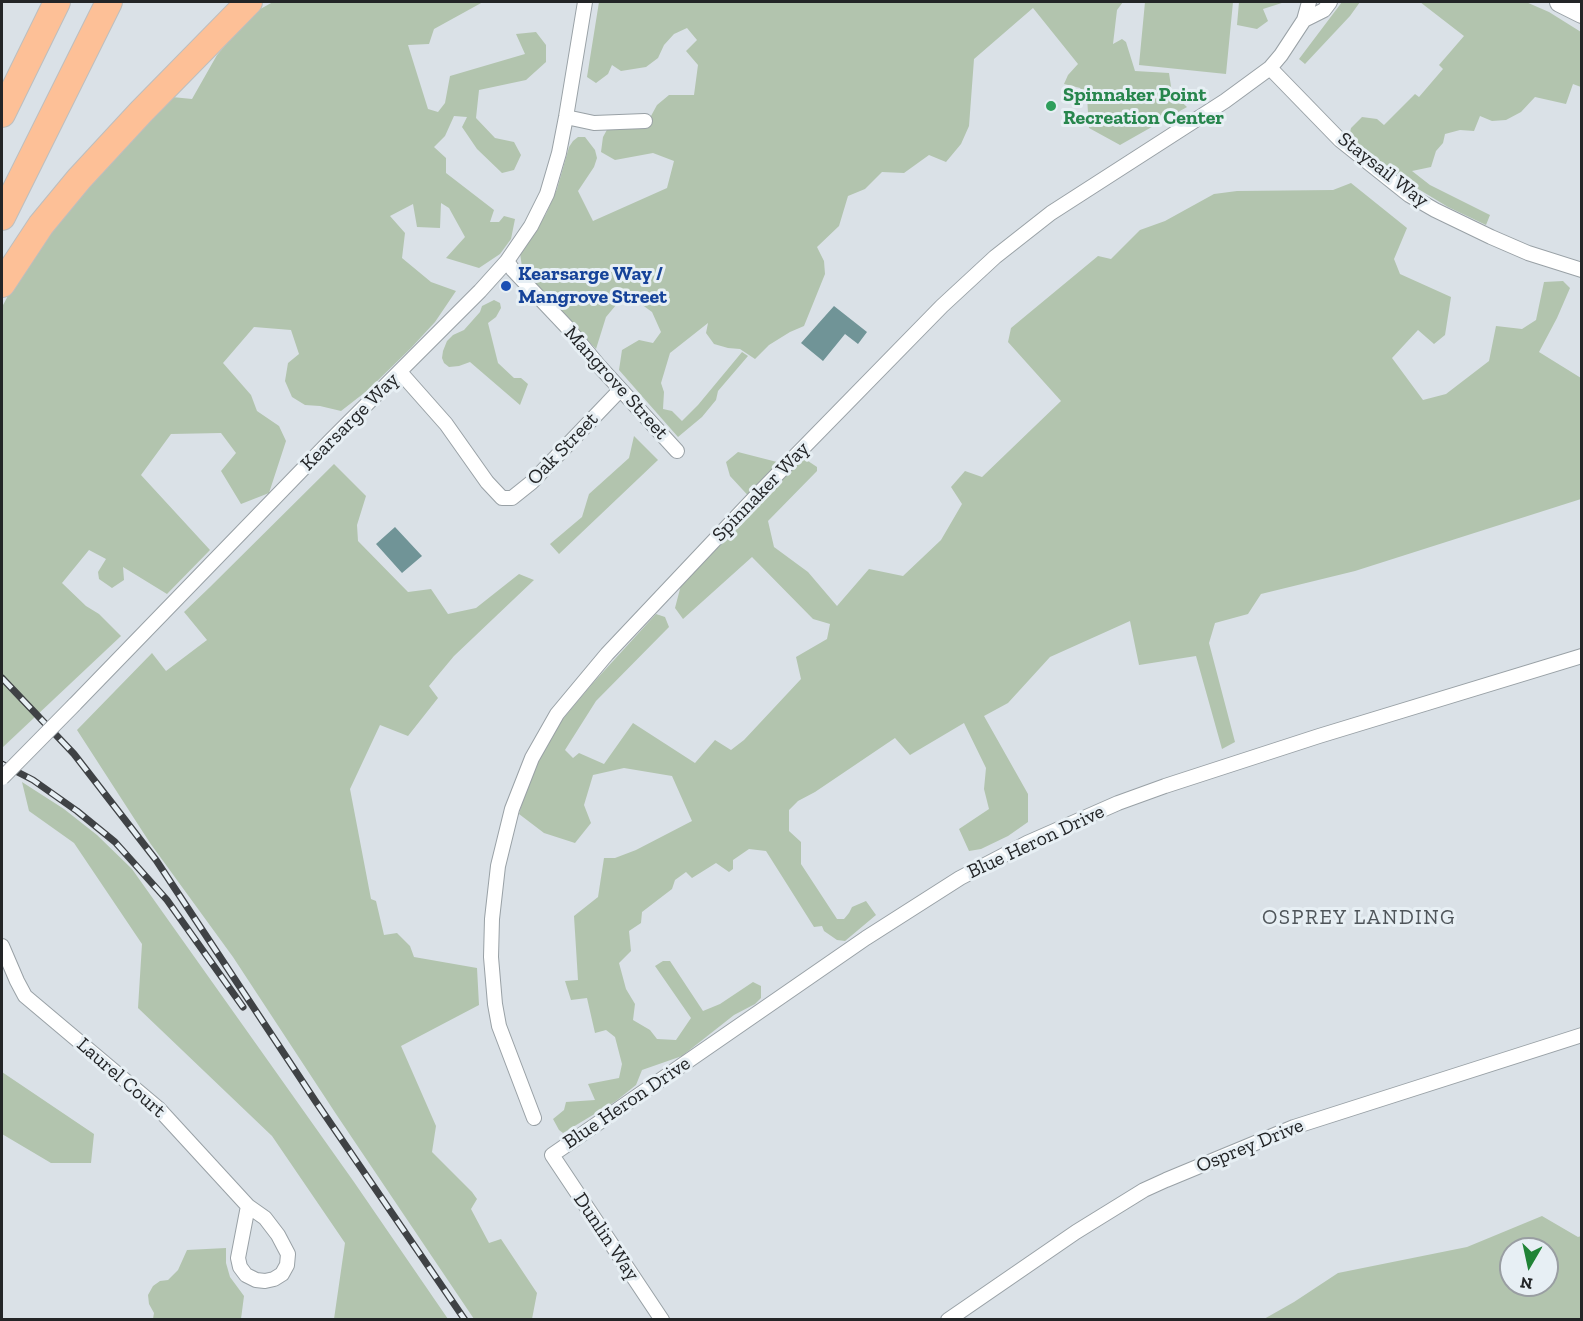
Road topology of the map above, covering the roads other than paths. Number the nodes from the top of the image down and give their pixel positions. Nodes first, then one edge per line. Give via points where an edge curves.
1 (57, 2) edge
2 (109, 2) edge
3 (249, 2) edge
4 (585, 2) edge
5 (1309, 2) edge
6 (1330, 2) edge
7 (1560, 2) edge
8 (1581, 13) edge
9 (1304, 20) junction
10 (1270, 68) junction
11 (2, 114) edge
12 (566, 117) junction
13 (645, 120) dead end
14 (2, 217) edge
15 (507, 261) junction
16 (1581, 270) edge
17 (2, 284) edge
18 (400, 372) junction
19 (620, 390) junction
20 (677, 451) dead end
21 (1581, 656) edge
22 (2, 778) edge
23 (2, 946) edge
24 (1581, 1035) edge
25 (534, 1118) dead end
26 (552, 1155) joint
27 (248, 1206) junction
28 (662, 1320) edge
29 (948, 1320) edge

1 - 11 highway
2 - 14 highway
3 - 17 highway via 79,179 40,225
4 - 12 street, Kearsarge Way
5 - 9 street, Spinnaker Way
6 - 9 street, Spinnaker Way via 1324,10
7 - 8 main road
9 - 10 street, Spinnaker Way
10 - 16 street, Staysail Way via 1340,140 1409,195 1491,237
10 - 25 street, Spinnaker Way via 1051,213 987,264 915,332 759,493 607,654 557,714 531,758 512,809 498,866 492,919 491,957 499,1026
12 - 13 street via 594,123
12 - 15 street, Kearsarge Way via 547,194
15 - 18 street, Kearsarge Way
15 - 19 street, Mangrove Street
18 - 19 street, Oak Street via 446,424 502,498 520,493
18 - 22 street, Kearsarge Way, bridge
19 - 20 street, Mangrove Street
21 - 26 street, Blue Heron Drive via 1165,786 1027,843 960,878 866,938
23 - 27 street, Laurel Court via 25,996 158,1108
24 - 29 street, Osprey Drive via 1294,1127 1166,1180 1076,1232
26 - 28 street, Dunlin Way
27 - 27 street, Laurel Court via 238,1258 240,1267 256,1280 274,1279 287,1264 285,1245 266,1218

